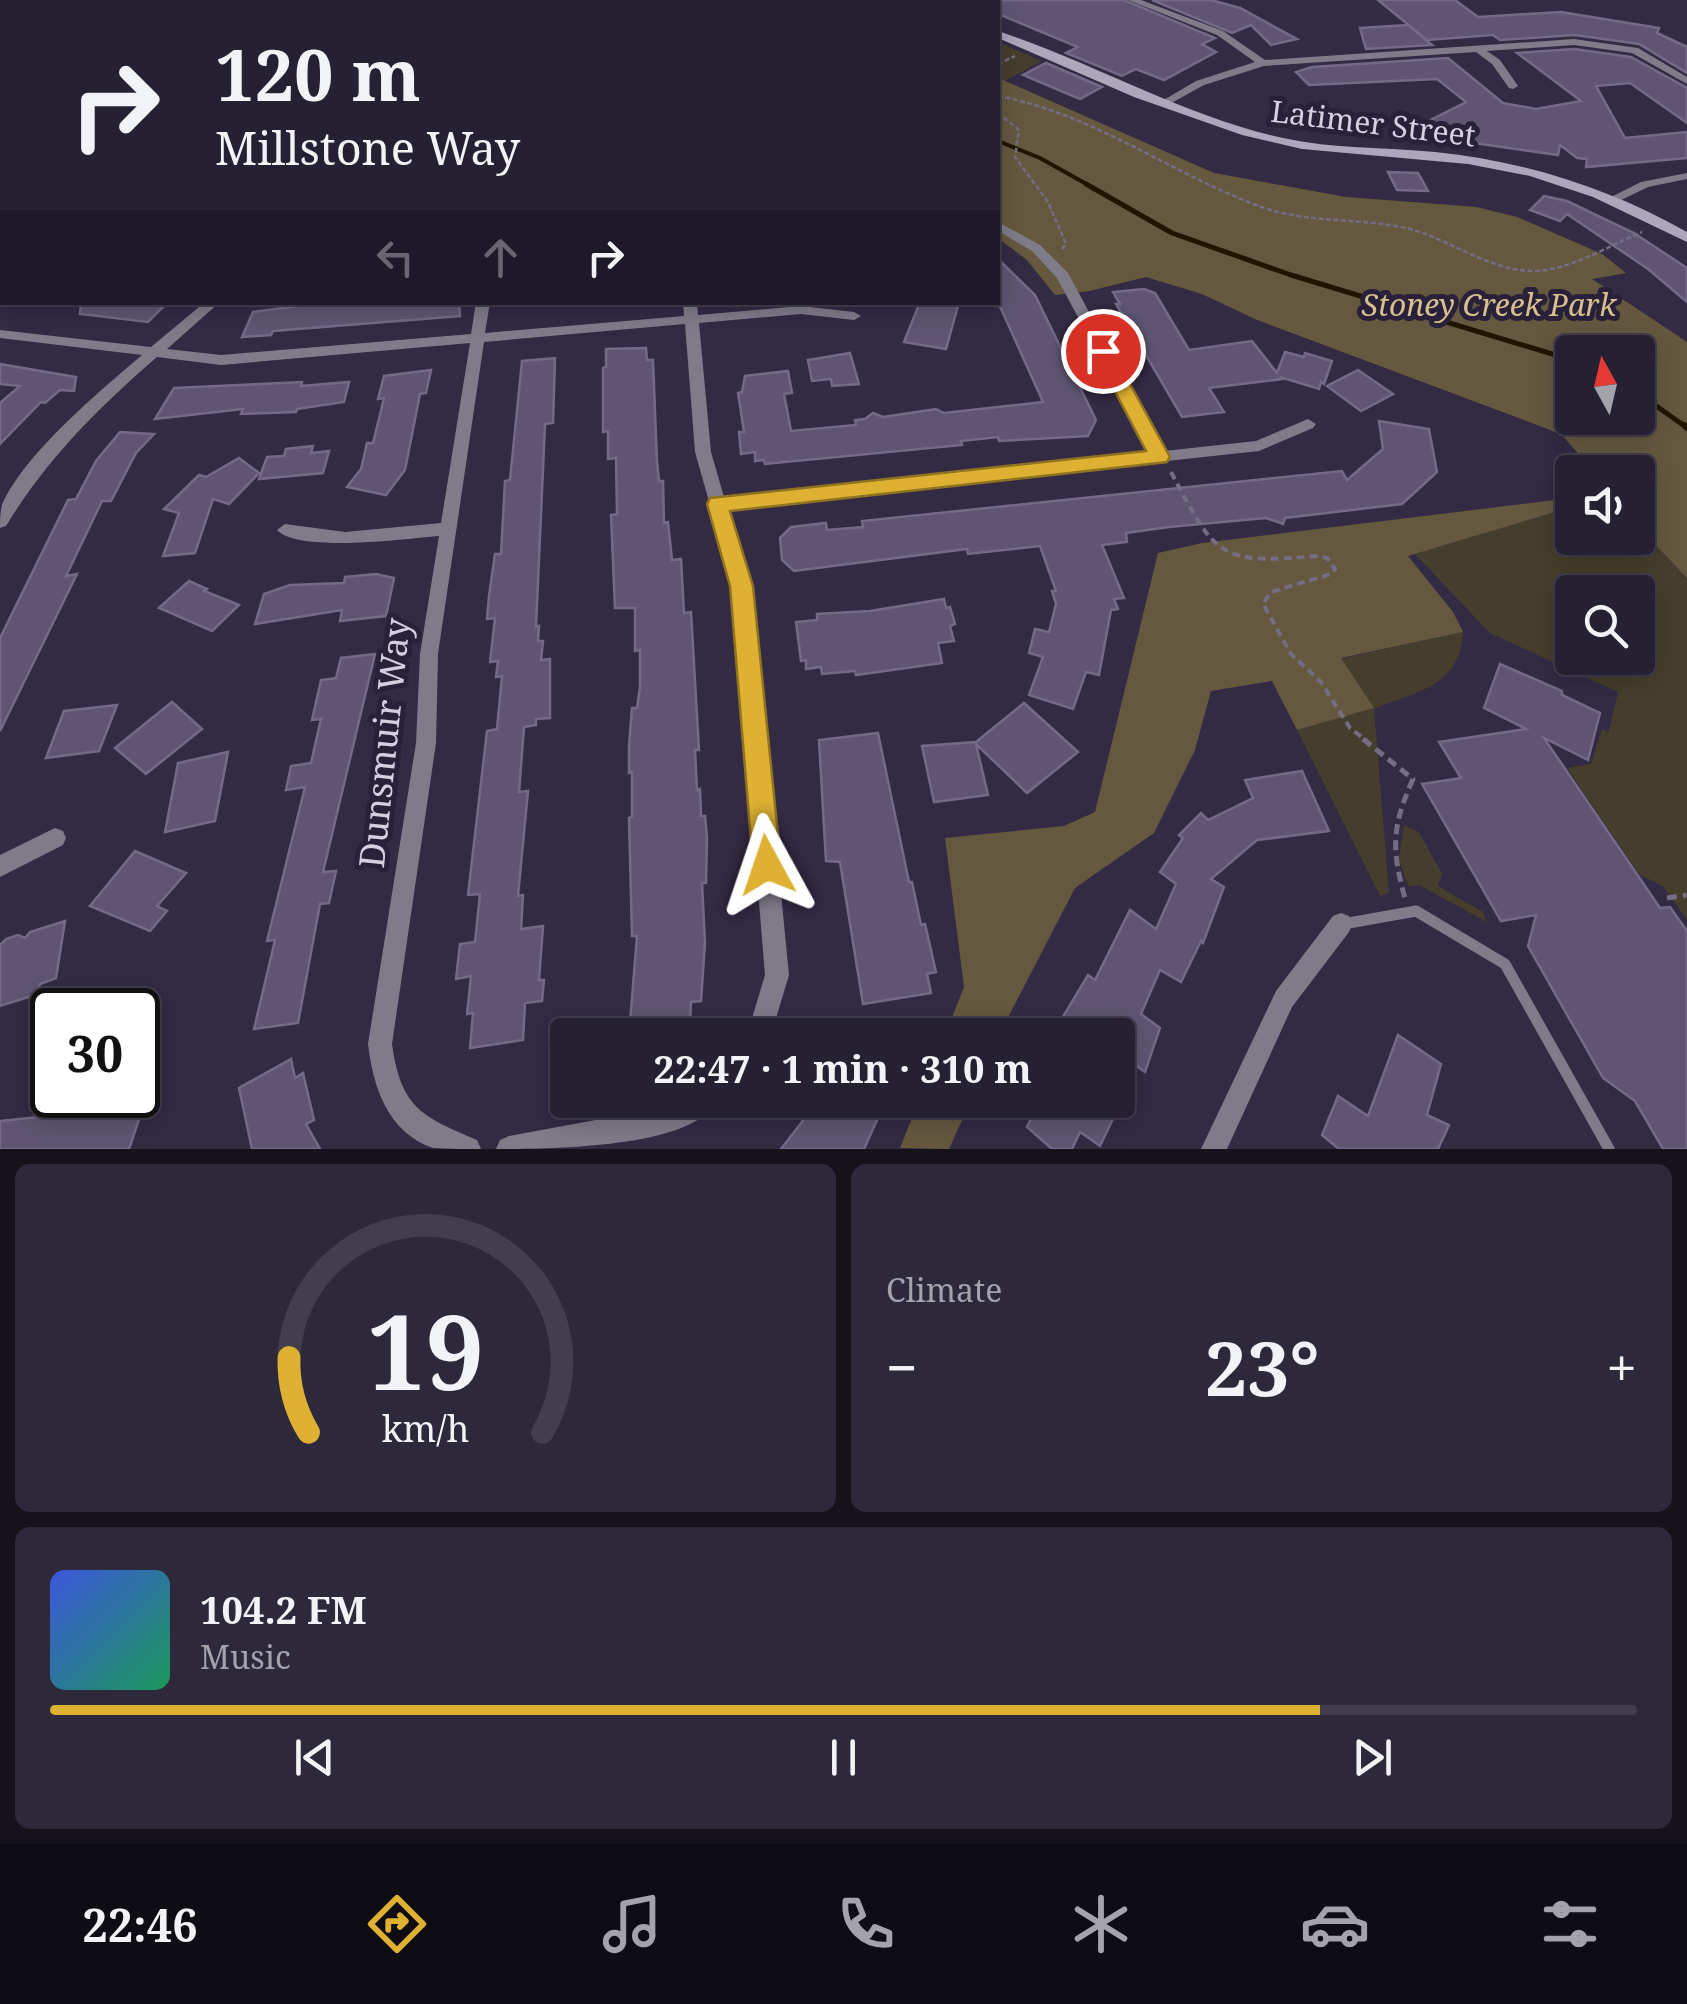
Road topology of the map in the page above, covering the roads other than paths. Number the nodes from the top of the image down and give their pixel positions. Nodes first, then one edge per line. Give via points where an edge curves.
1 (1132, 0) edge
2 (1000, 35) edge
3 (1479, 49) junction
4 (1263, 64) junction
5 (1687, 81) edge
6 (1513, 86) dead end
7 (1166, 103) junction
8 (1687, 176) edge
9 (1610, 200) junction
10 (1000, 227) edge
11 (1687, 238) edge
12 (211, 305) edge
13 (483, 305) edge
14 (690, 312) edge
15 (854, 316) dead end
16 (0, 334) edge
17 (478, 338) junction
18 (155, 353) junction
19 (1308, 424) dead end
20 (1164, 462) junction
21 (718, 504) junction
22 (0, 522) edge
23 (286, 530) dead end
24 (448, 530) junction
25 (55, 838) dead end
26 (0, 866) edge
27 (1341, 924) joint
28 (764, 1018) edge
29 (678, 1118) edge
30 (468, 1149) edge
31 (509, 1149) edge
32 (1214, 1149) edge
33 (1609, 1149) edge

1 - 4 street via 1220,34
2 - 7 street, Latimer Street
3 - 4 street
3 - 5 street via 1614,44
3 - 6 street
4 - 7 street
7 - 9 street, Latimer Street via 1284,142 1470,160
8 - 9 street
9 - 11 street, Latimer Street
10 - 20 street via 1051,260 1063,276
12 - 18 street
13 - 17 street, Dunsmuir Way
14 - 15 street
14 - 17 street
14 - 21 street via 703,452
16 - 18 street
17 - 18 street via 221,360
17 - 24 street, Dunsmuir Way
18 - 22 street via 70,426
19 - 20 street via 1260,446
20 - 21 street
21 - 28 street via 742,586 777,975
23 - 24 street via 345,538
24 - 30 street, Dunsmuir Way via 428,654 426,743 380,1044 387,1086 410,1118 439,1140
25 - 26 street
27 - 32 street via 1284,999
27 - 33 lane via 1416,911 1505,964
29 - 31 street

